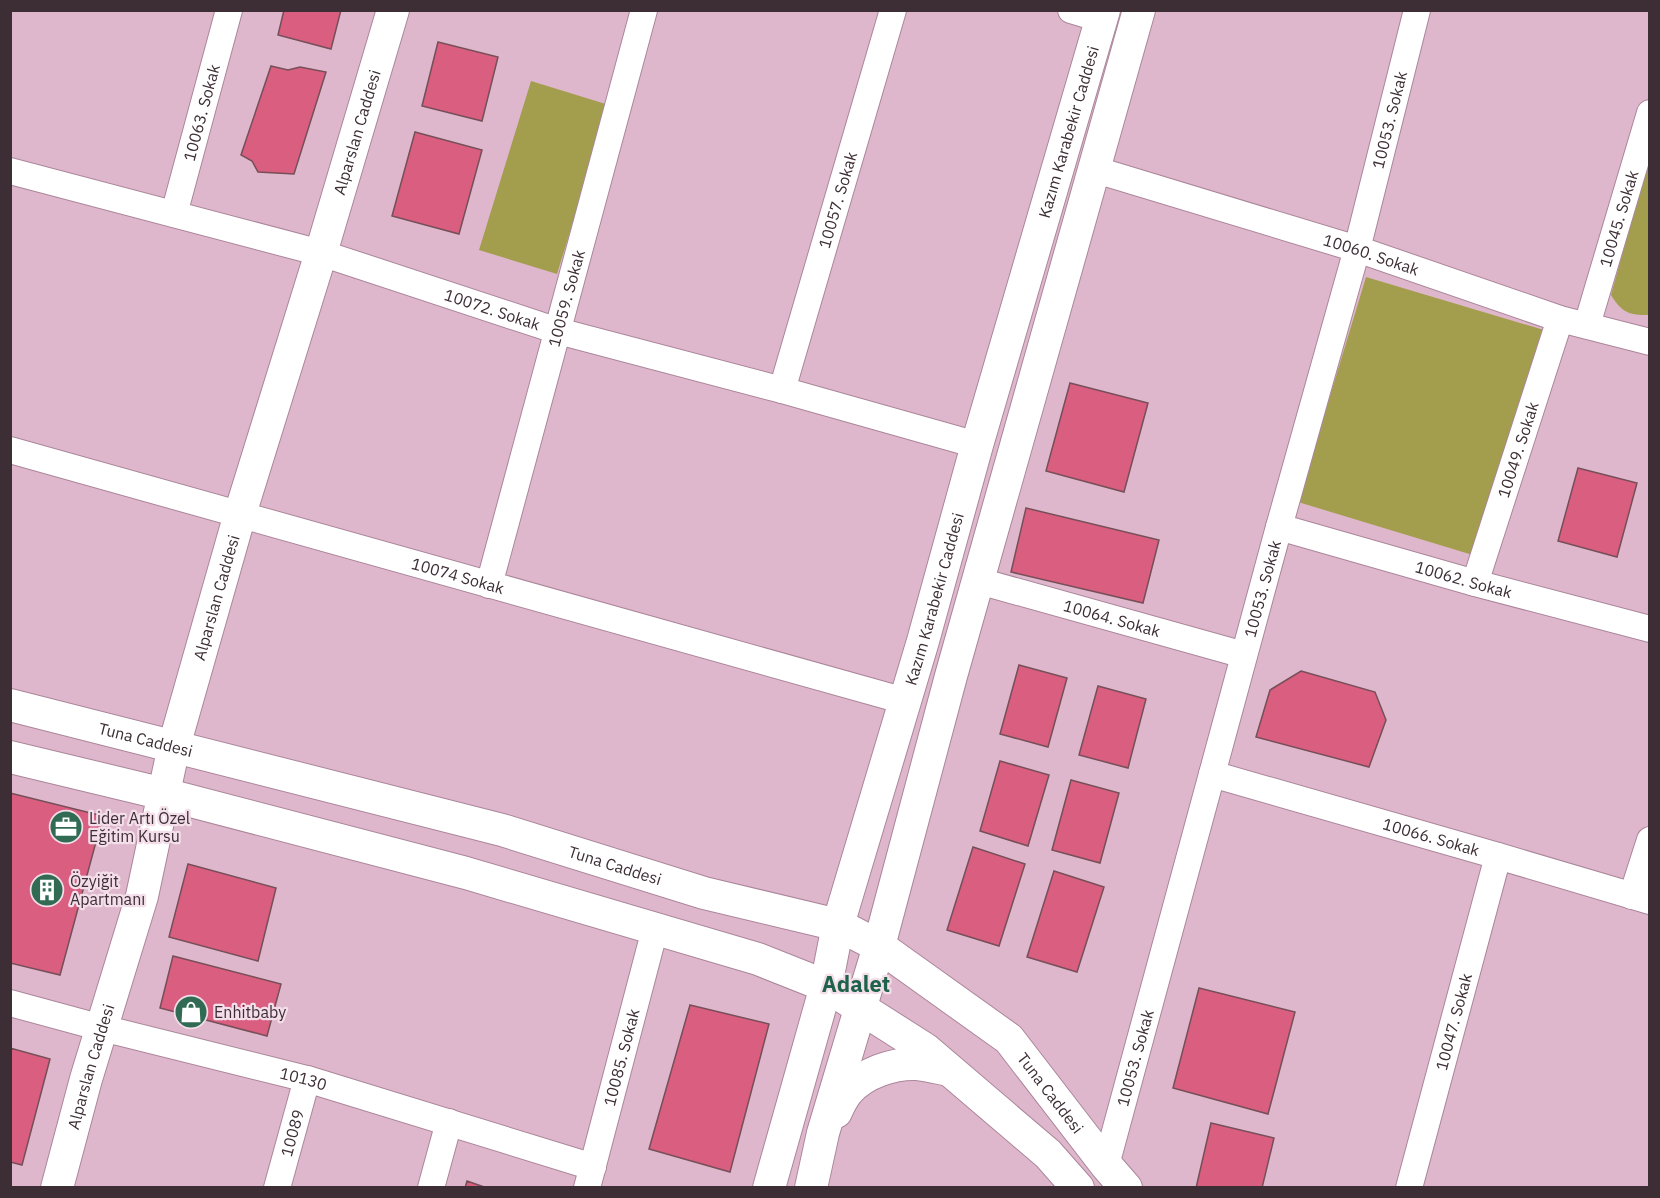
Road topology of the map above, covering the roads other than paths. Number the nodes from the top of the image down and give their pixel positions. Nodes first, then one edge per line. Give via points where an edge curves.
1 (229, 10) edge
2 (393, 10) edge
3 (644, 10) edge
4 (893, 10) edge
5 (1071, 10) edge
6 (1139, 10) edge
7 (1417, 10) edge
8 (1103, 15) edge
9 (1650, 113) edge
10 (1093, 169) junction
11 (10, 171) edge
12 (174, 214) junction
13 (1357, 249) junction
14 (321, 253) junction
15 (1560, 318) junction
16 (1587, 325) junction
17 (558, 331) junction
18 (1650, 342) edge
19 (782, 390) junction
20 (977, 445) junction
21 (10, 450) edge
22 (240, 514) junction
23 (1279, 527) junction
24 (980, 580) junction
25 (1475, 583) junction
26 (489, 585) junction
27 (1650, 629) edge
28 (1245, 655) junction
29 (905, 701) junction
30 (10, 705) edge
31 (174, 746) junction
32 (10, 757) edge
33 (1212, 774) junction
34 (164, 794) junction
35 (1650, 840) edge
36 (1498, 856) junction
37 (1641, 898) edge
38 (838, 926) junction
39 (655, 929) junction
40 (879, 946) junction
41 (826, 986) junction
42 (10, 1003) edge
43 (860, 1008) junction
44 (102, 1028) junction
45 (950, 1071) junction
46 (307, 1079) junction
47 (448, 1122) junction
48 (823, 1133) junction
49 (590, 1177) edge
50 (1116, 1177) edge
51 (57, 1188) edge
52 (277, 1188) edge
53 (431, 1188) edge
54 (769, 1188) edge
55 (811, 1188) edge
56 (1078, 1188) edge
57 (1409, 1188) edge

1 - 12 street, 10063. Sokak
2 - 14 street, Alparslan Caddesi
3 - 17 street, 10059. Sokak
4 - 19 street, 10057. Sokak
5 - 8 street
6 - 10 street, Kazım Karabekir Caddesi
7 - 13 street, 10053. Sokak
8 - 20 street, Kazım Karabekir Caddesi
9 - 16 street, 10045. Sokak
10 - 13 street, 10060. Sokak
10 - 24 street, Kazım Karabekir Caddesi
11 - 12 street, 10072. Sokak
12 - 14 street, 10072. Sokak
13 - 15 street, 10060. Sokak
13 - 23 street, 10053. Sokak
14 - 17 street, 10072. Sokak
14 - 22 street, Alparslan Caddesi
15 - 16 street, 10060. Sokak
15 - 25 street, 10049. Sokak
16 - 18 street, 10060. Sokak
17 - 19 street, 10072. Sokak
17 - 26 street, 10059. Sokak
19 - 20 street, 10072. Sokak
20 - 29 street, Kazım Karabekir Caddesi
21 - 22 street, 10074 Sokak
22 - 26 street, 10074 Sokak
22 - 31 street, Alparslan Caddesi
23 - 25 street, 10062. Sokak
23 - 28 street, 10053. Sokak
24 - 28 street, 10064. Sokak
24 - 40 street, Kazım Karabekir Caddesi
25 - 27 street, 10062. Sokak
26 - 29 street, 10074 Sokak
28 - 33 street, 10053. Sokak
29 - 38 street, Kazım Karabekir Caddesi
30 - 31 street, Tuna Caddesi
31 - 34 street, Alparslan Caddesi
31 - 38 street, Tuna Caddesi via 502,830 704,893
32 - 34 street
33 - 36 street, 10066. Sokak
33 - 50 street, 10053. Sokak
34 - 39 street via 466,873
34 - 44 street, Alparslan Caddesi via 142,896
35 - 37 street
36 - 37 street, 10066. Sokak
36 - 57 street, 10047. Sokak
38 - 40 street, Tuna Caddesi
38 - 41 street, Kazım Karabekir Caddesi
39 - 41 street via 758,959
39 - 49 street, 10085. Sokak
40 - 43 street, Kazım Karabekir Caddesi
40 - 50 street, Tuna Caddesi via 1009,1039
41 - 43 street
41 - 54 street, Kazım Karabekir Caddesi
42 - 44 street, 10130
43 - 45 street via 925,1049
43 - 48 street, Kazım Karabekir Caddesi
44 - 46 street, 10130
44 - 51 street, Alparslan Caddesi
45 - 48 street via 916,1064 876,1072 847,1093
45 - 56 street via 1048,1154
46 - 47 street, 10130
46 - 52 street, 10089
47 - 49 street, 10130
47 - 53 street
48 - 55 street, Kazım Karabekir Caddesi

